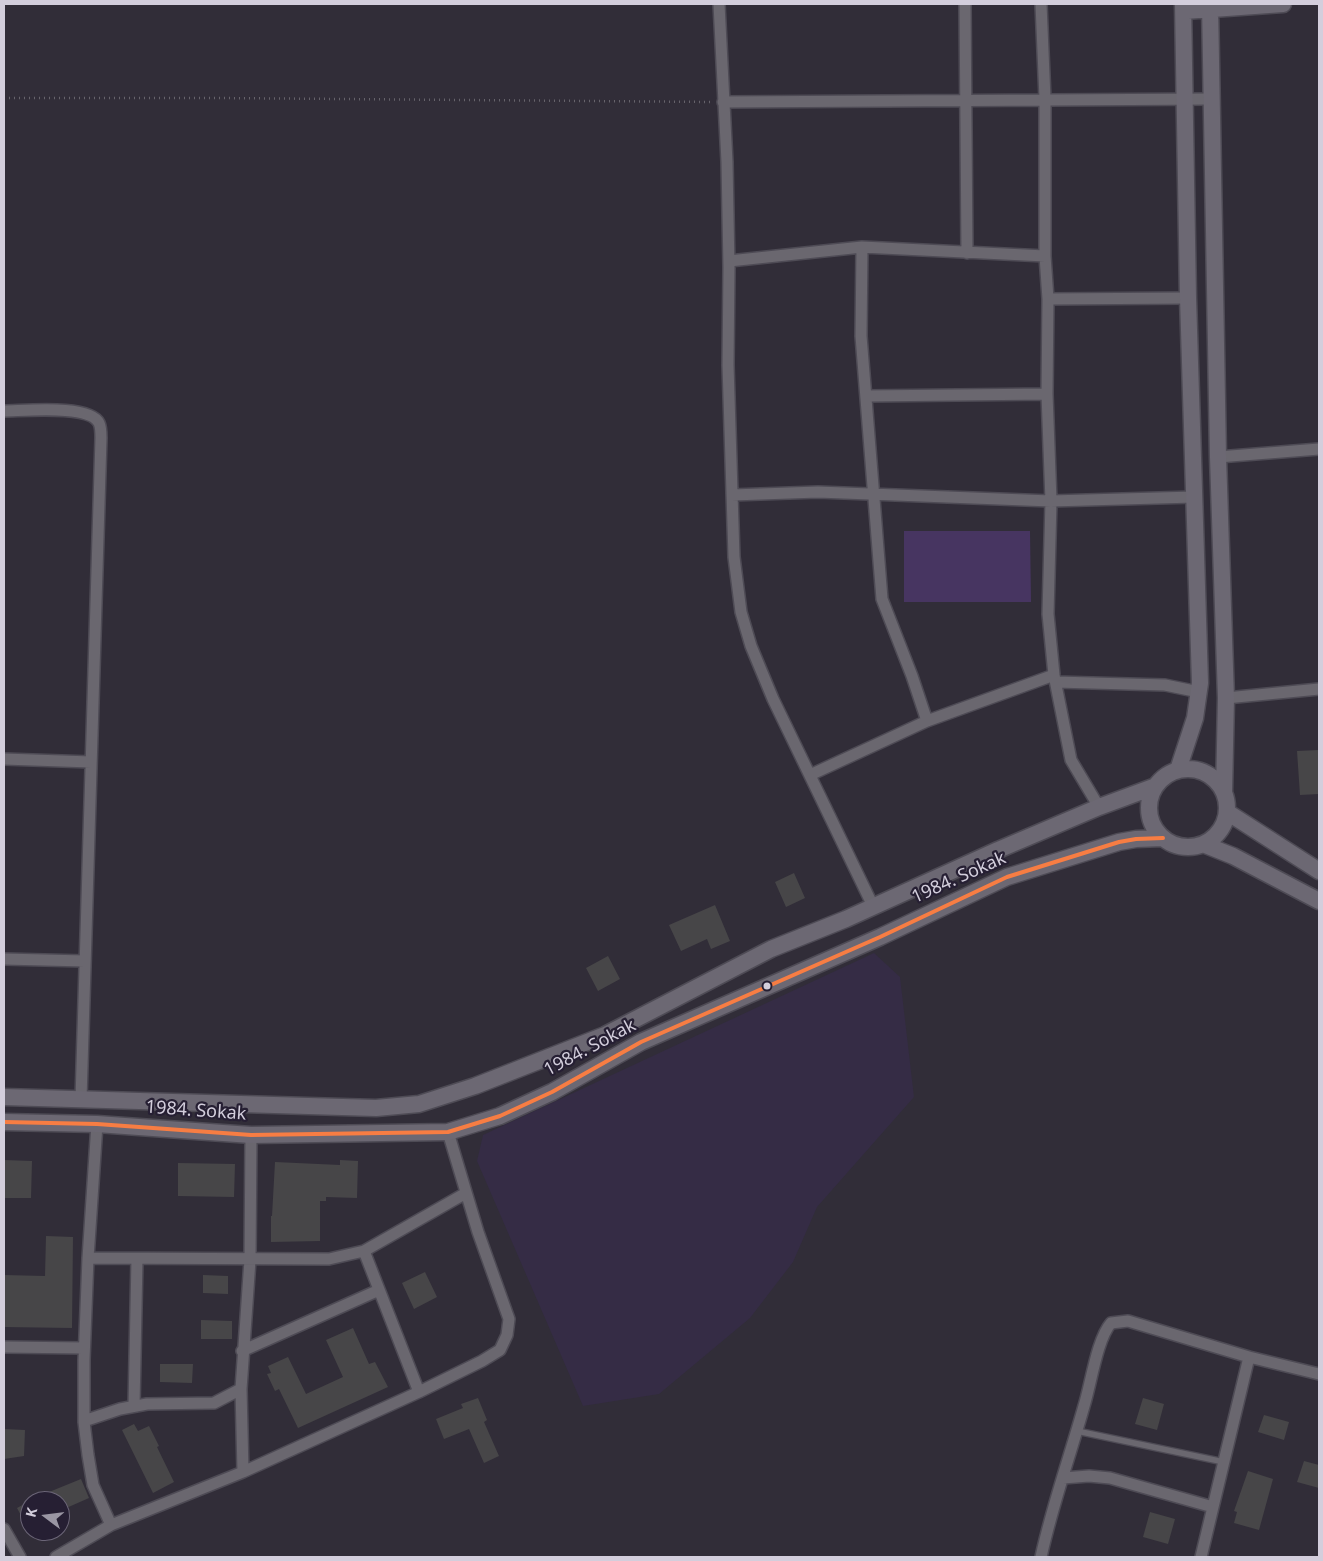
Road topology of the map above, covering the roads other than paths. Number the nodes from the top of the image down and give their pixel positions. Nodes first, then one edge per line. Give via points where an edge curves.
1 (719, 4) edge
2 (965, 4) edge
3 (1041, 4) edge
4 (1283, 4) edge
5 (1184, 7) edge
6 (1210, 7) edge
7 (1185, 99) junction
8 (1212, 99) junction
9 (966, 100) junction
10 (1045, 100) junction
11 (723, 102) junction
12 (862, 248) junction
13 (967, 253) junction
14 (1045, 256) junction
15 (729, 261) junction
16 (1188, 298) junction
17 (1048, 299) junction
18 (1047, 394) junction
19 (867, 396) junction
20 (4, 411) edge
21 (1319, 449) edge
22 (1218, 457) junction
23 (874, 494) junction
24 (732, 495) junction
25 (1194, 498) junction
26 (1051, 501) junction
27 (1055, 678) junction
28 (1319, 690) edge
29 (1199, 692) junction
30 (1226, 698) junction
31 (927, 721) junction
32 (4, 759) edge
33 (91, 762) junction
34 (1178, 770) junction
35 (810, 775) junction
36 (1156, 786) junction
37 (1224, 793) junction
38 (1099, 807) junction
39 (1227, 812) junction
40 (1163, 838) junction
41 (1203, 844) junction
42 (1319, 871) edge
43 (1319, 901) edge
44 (874, 906) junction
45 (4, 959) edge
46 (85, 961) junction
47 (4, 1097) edge
48 (81, 1099) junction
49 (398, 1106) junction
50 (4, 1122) edge
51 (97, 1124) junction
52 (448, 1132) junction
53 (399, 1133) junction
54 (251, 1135) junction
55 (466, 1193) junction
56 (364, 1251) junction
57 (88, 1258) junction
58 (137, 1259) junction
59 (250, 1260) junction
60 (379, 1290) junction
61 (4, 1347) edge
62 (84, 1348) junction
63 (242, 1351) junction
64 (1249, 1357) junction
65 (1319, 1374) edge
66 (241, 1389) junction
67 (419, 1392) junction
68 (134, 1406) junction
69 (84, 1421) junction
70 (1077, 1431) junction
71 (1224, 1462) junction
72 (243, 1472) junction
73 (1063, 1478) junction
74 (1213, 1507) junction
75 (111, 1525) junction
76 (4, 1529) edge
77 (20, 1557) edge
78 (56, 1557) edge
79 (1041, 1557) edge
80 (1201, 1557) edge

1 - 11 street
2 - 9 street
3 - 10 street
4 - 6 main road
5 - 6 main road
5 - 7 main road
6 - 8 main road
7 - 8 street
7 - 10 street
7 - 16 main road
8 - 22 main road
9 - 10 street
9 - 11 street
9 - 13 street
10 - 14 street
11 - 15 street
12 - 13 street
12 - 15 street
12 - 19 street via 861,336
13 - 14 street
14 - 17 street
15 - 24 street
16 - 17 street
16 - 25 main road
17 - 18 street
18 - 19 street
18 - 26 street
19 - 23 street
20 - 33 street via 70,410 85,413 100,423
21 - 22 street
22 - 30 main road
23 - 24 street
23 - 26 street
23 - 31 street via 882,599
24 - 35 street via 734,557 742,612 773,699
25 - 26 street
25 - 29 main road
26 - 27 street via 1048,614
27 - 29 street via 1165,685
27 - 31 street
27 - 38 street via 1071,760
28 - 30 street
29 - 34 main road via 1195,718
30 - 37 main road
31 - 35 street
32 - 33 street
33 - 46 street
34 - 36 main road
34 - 37 main road via 1205,773 1220,785
35 - 44 street
36 - 38 main road
36 - 40 main road via 1149,804 1150,814 1156,831
37 - 39 main road
38 - 44 main road
39 - 41 main road via 1221,829
39 - 42 main road
40 - 41 main road via 1180,846
40 - 52 main road, 1984. Sokak via 1118,842 1006,877 880,937 641,1042 552,1092 500,1116
41 - 43 main road
44 - 49 main road via 772,949 605,1035 476,1086 418,1104
45 - 46 street
46 - 48 street
47 - 48 main road
48 - 49 main road
49 - 53 main road
50 - 51 main road, 1984. Sokak
51 - 54 main road, 1984. Sokak
51 - 57 street
52 - 53 main road, 1984. Sokak
52 - 55 street
53 - 54 main road, 1984. Sokak
54 - 59 street
55 - 56 street
55 - 67 street via 508,1319 506,1335 500,1350
56 - 59 street via 329,1259
56 - 60 street
57 - 58 street
57 - 62 street
58 - 59 street
58 - 68 street
59 - 63 street
60 - 63 street
60 - 67 street
61 - 62 street
62 - 69 street
63 - 66 street
64 - 65 street
64 - 70 street via 1128,1321 1111,1323 1106,1328
64 - 71 street
66 - 68 street via 214,1403
66 - 72 street
67 - 72 street
68 - 69 street
69 - 75 street via 94,1485
70 - 71 lane
70 - 73 street
71 - 74 street
72 - 75 street
73 - 74 street via 1110,1478
73 - 79 street
74 - 80 street
75 - 78 street
76 - 77 street

